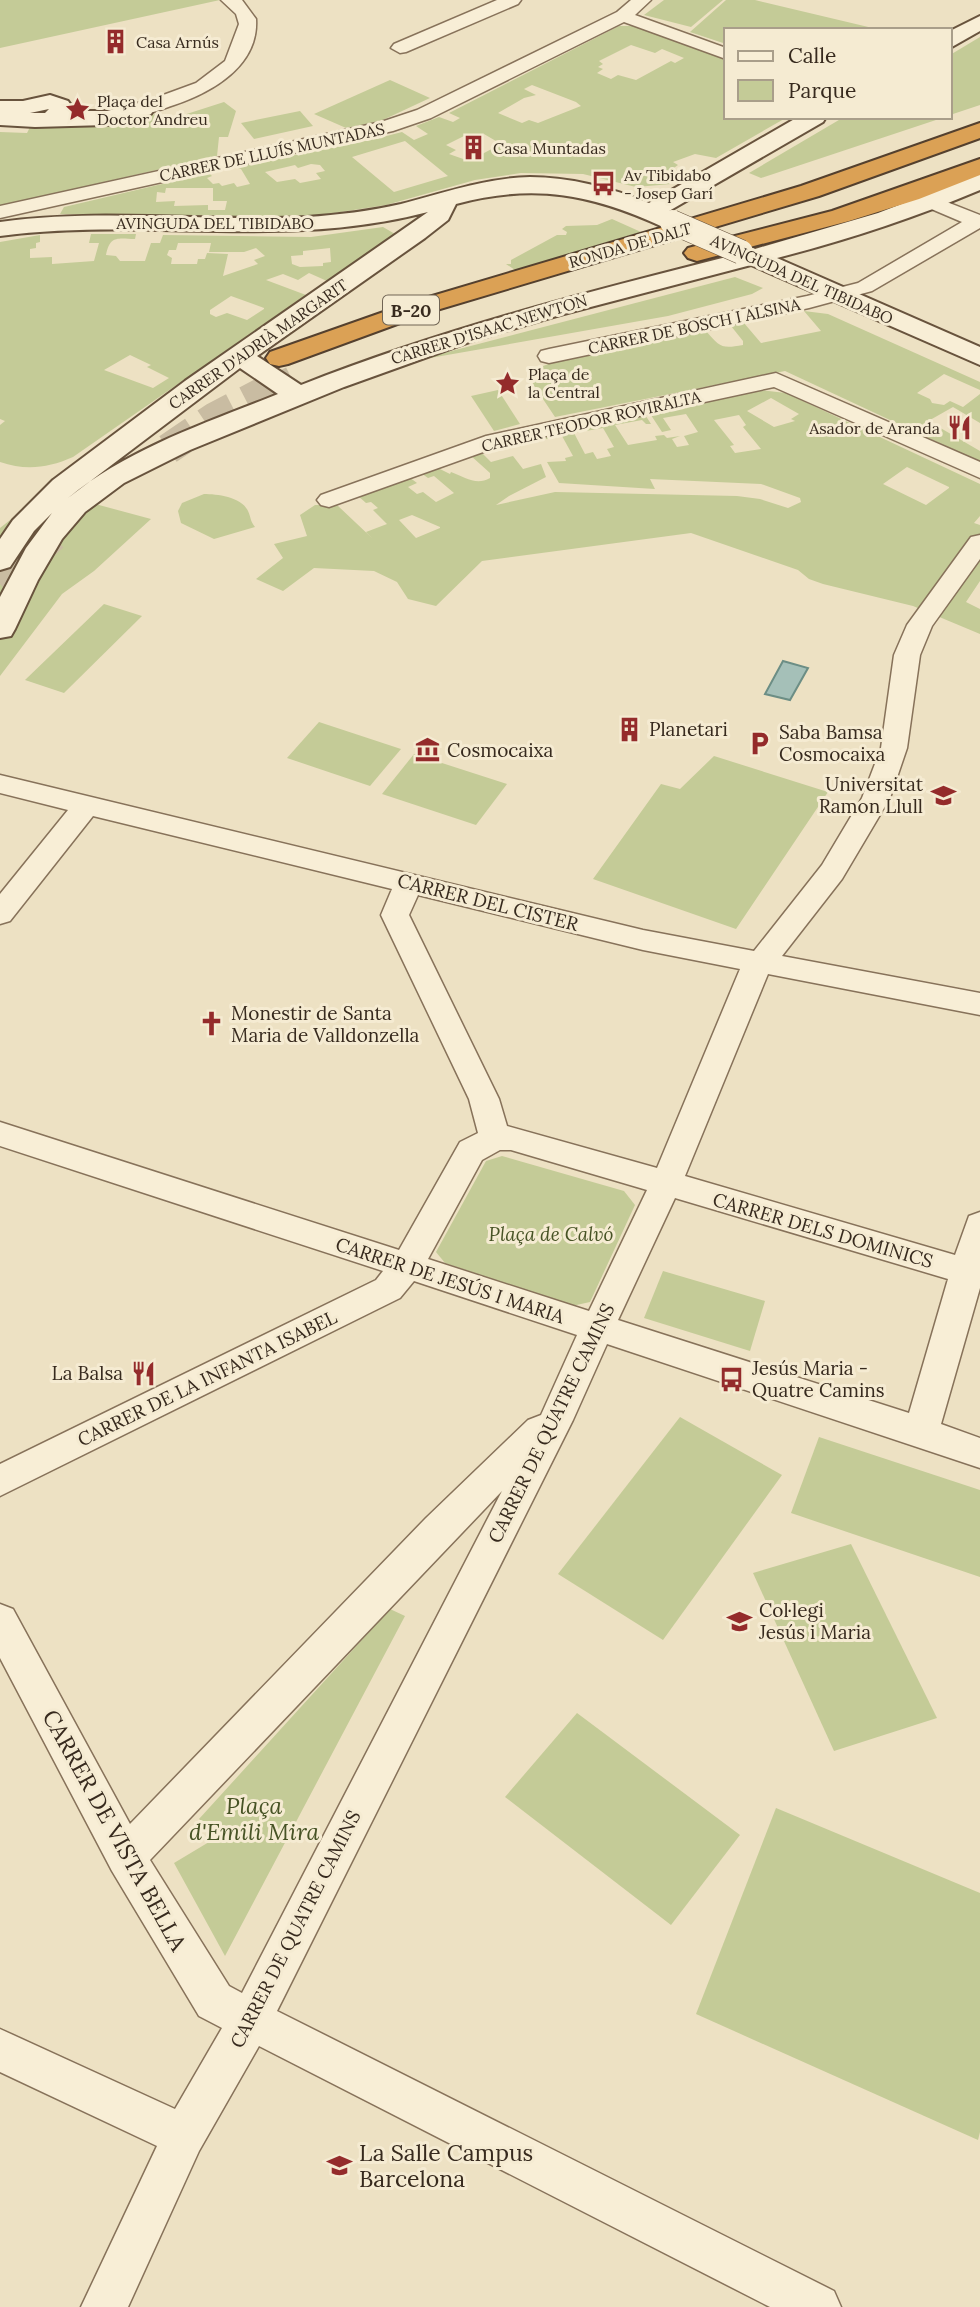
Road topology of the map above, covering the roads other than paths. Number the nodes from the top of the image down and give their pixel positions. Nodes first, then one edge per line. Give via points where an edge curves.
1 (230, 0) edge
2 (512, 0) edge
3 (642, 0) edge
4 (623, 16) junction
5 (980, 22) edge
6 (952, 40) edge
7 (400, 48) dead end
8 (724, 53) edge
9 (0, 108) edge
10 (143, 109) joint
11 (45, 113) junction
12 (980, 114) edge
13 (0, 118) edge
14 (812, 119) edge
15 (980, 130) edge
16 (980, 151) edge
17 (980, 166) edge
18 (980, 181) edge
19 (446, 198) junction
20 (929, 201) junction
21 (0, 212) edge
22 (661, 217) junction
23 (0, 229) edge
24 (747, 254) junction
25 (589, 268) junction
26 (838, 295) junction
27 (239, 356) junction
28 (549, 356) dead end
29 (980, 357) edge
30 (279, 358) tunnel mouth
31 (301, 384) junction
32 (980, 471) edge
33 (329, 500) dead end
34 (980, 542) edge
35 (0, 561) edge
36 (0, 629) edge
37 (0, 784) edge
38 (87, 805) junction
39 (409, 883) junction
40 (0, 914) edge
41 (760, 963) junction
42 (980, 1004) edge
43 (0, 1134) edge
44 (495, 1138) junction
45 (666, 1185) junction
46 (980, 1225) edge
47 (407, 1266) junction
48 (973, 1273) edge
49 (597, 1328) junction
50 (561, 1410) junction
51 (921, 1432) junction
52 (980, 1453) edge
53 (0, 1481) edge
54 (0, 1621) edge
55 (127, 1857) junction
56 (250, 2020) junction
57 (0, 2050) edge
58 (184, 2136) junction
59 (104, 2307) edge
60 (818, 2307) edge

1 - 10 street via 246,12 248,25 232,65 193,90
2 - 7 street
3 - 4 street, CARRER DE LLUÍS MUNTADAS
4 - 8 street
4 - 21 street, CARRER DE LLUÍS MUNTADAS via 424,114 376,131
5 - 6 street
9 - 11 street
10 - 11 street via 107,118
11 - 13 street
12 - 25 highway via 918,141 811,176
14 - 22 street
15 - 25 highway, RONDA DE DALT / B-20
16 - 25 highway, RONDA DE DALT / B-20 via 871,192
17 - 25 highway via 784,233
18 - 20 street, CARRER D'ISAAC NEWTON
19 - 22 street, AVINGUDA DEL TIBIDABO via 503,186 544,184 582,188
19 - 23 street, AVINGUDA DEL TIBIDABO via 381,215 321,223 65,222
19 - 27 street, CARRER D'ADRIÀ MARGARIT via 439,215 416,233
20 - 24 street, CARRER D'ISAAC NEWTON via 848,229
20 - 26 street, CARRER DE BOSCH I ALSINA via 978,221 865,287
22 - 24 street, AVINGUDA DEL TIBIDABO, bridge
24 - 26 street, AVINGUDA DEL TIBIDABO
24 - 31 street, CARRER D'ISAAC NEWTON
25 - 30 highway, RONDA DE DALT / B-20 via 377,321
25 - 31 highway, RONDA DE DALT / B-20 via 406,334
26 - 28 street, CARRER DE BOSCH I ALSINA
26 - 29 street, AVINGUDA DEL TIBIDABO
27 - 31 street
27 - 35 street, CARRER D'ADRIÀ MARGARIT via 63,486 23,526
31 - 36 street, CARRER D'ISAAC NEWTON via 121,474 88,496 30,562
32 - 33 street, CARRER TEODOR ROVIRALTA via 776,380 494,441
34 - 41 street, CARRER DE QUATRE CAMINS via 929,610 907,655 897,736 876,798 832,872
37 - 38 street, CARRER DEL CISTER
38 - 39 street, CARRER DEL CISTER
38 - 40 street
39 - 41 street, CARRER DEL CISTER via 643,940
39 - 44 street via 395,915 484,1099
41 - 42 street, CARRER DEL CISTER
41 - 45 street, CARRER DE QUATRE CAMINS via 750,976
43 - 47 street, CARRER DE JESÚS I MARIA
44 - 45 street via 511,1138
44 - 47 street via 471,1151
45 - 48 street, CARRER DELS DOMINICS
45 - 49 street, CARRER DE QUATRE CAMINS
46 - 48 street
47 - 49 street, CARRER DE JESÚS I MARIA
47 - 53 street, CARRER DE LA INFANTA ISABEL via 388,1289
48 - 51 street
49 - 50 street, CARRER DE QUATRE CAMINS
49 - 51 street, CARRER DE JESÚS I MARIA
50 - 55 street via 439,1529
50 - 56 street, CARRER DE QUATRE CAMINS
51 - 52 street, CARRER DE JESÚS I MARIA
54 - 55 street, CARRER DE VISTA BELLA
55 - 56 street, CARRER DE VISTA BELLA via 214,2001
56 - 58 street, CARRER DE QUATRE CAMINS
56 - 60 street, CARRER DE VISTA BELLA
57 - 58 street
58 - 59 street, CARRER DE QUATRE CAMINS

